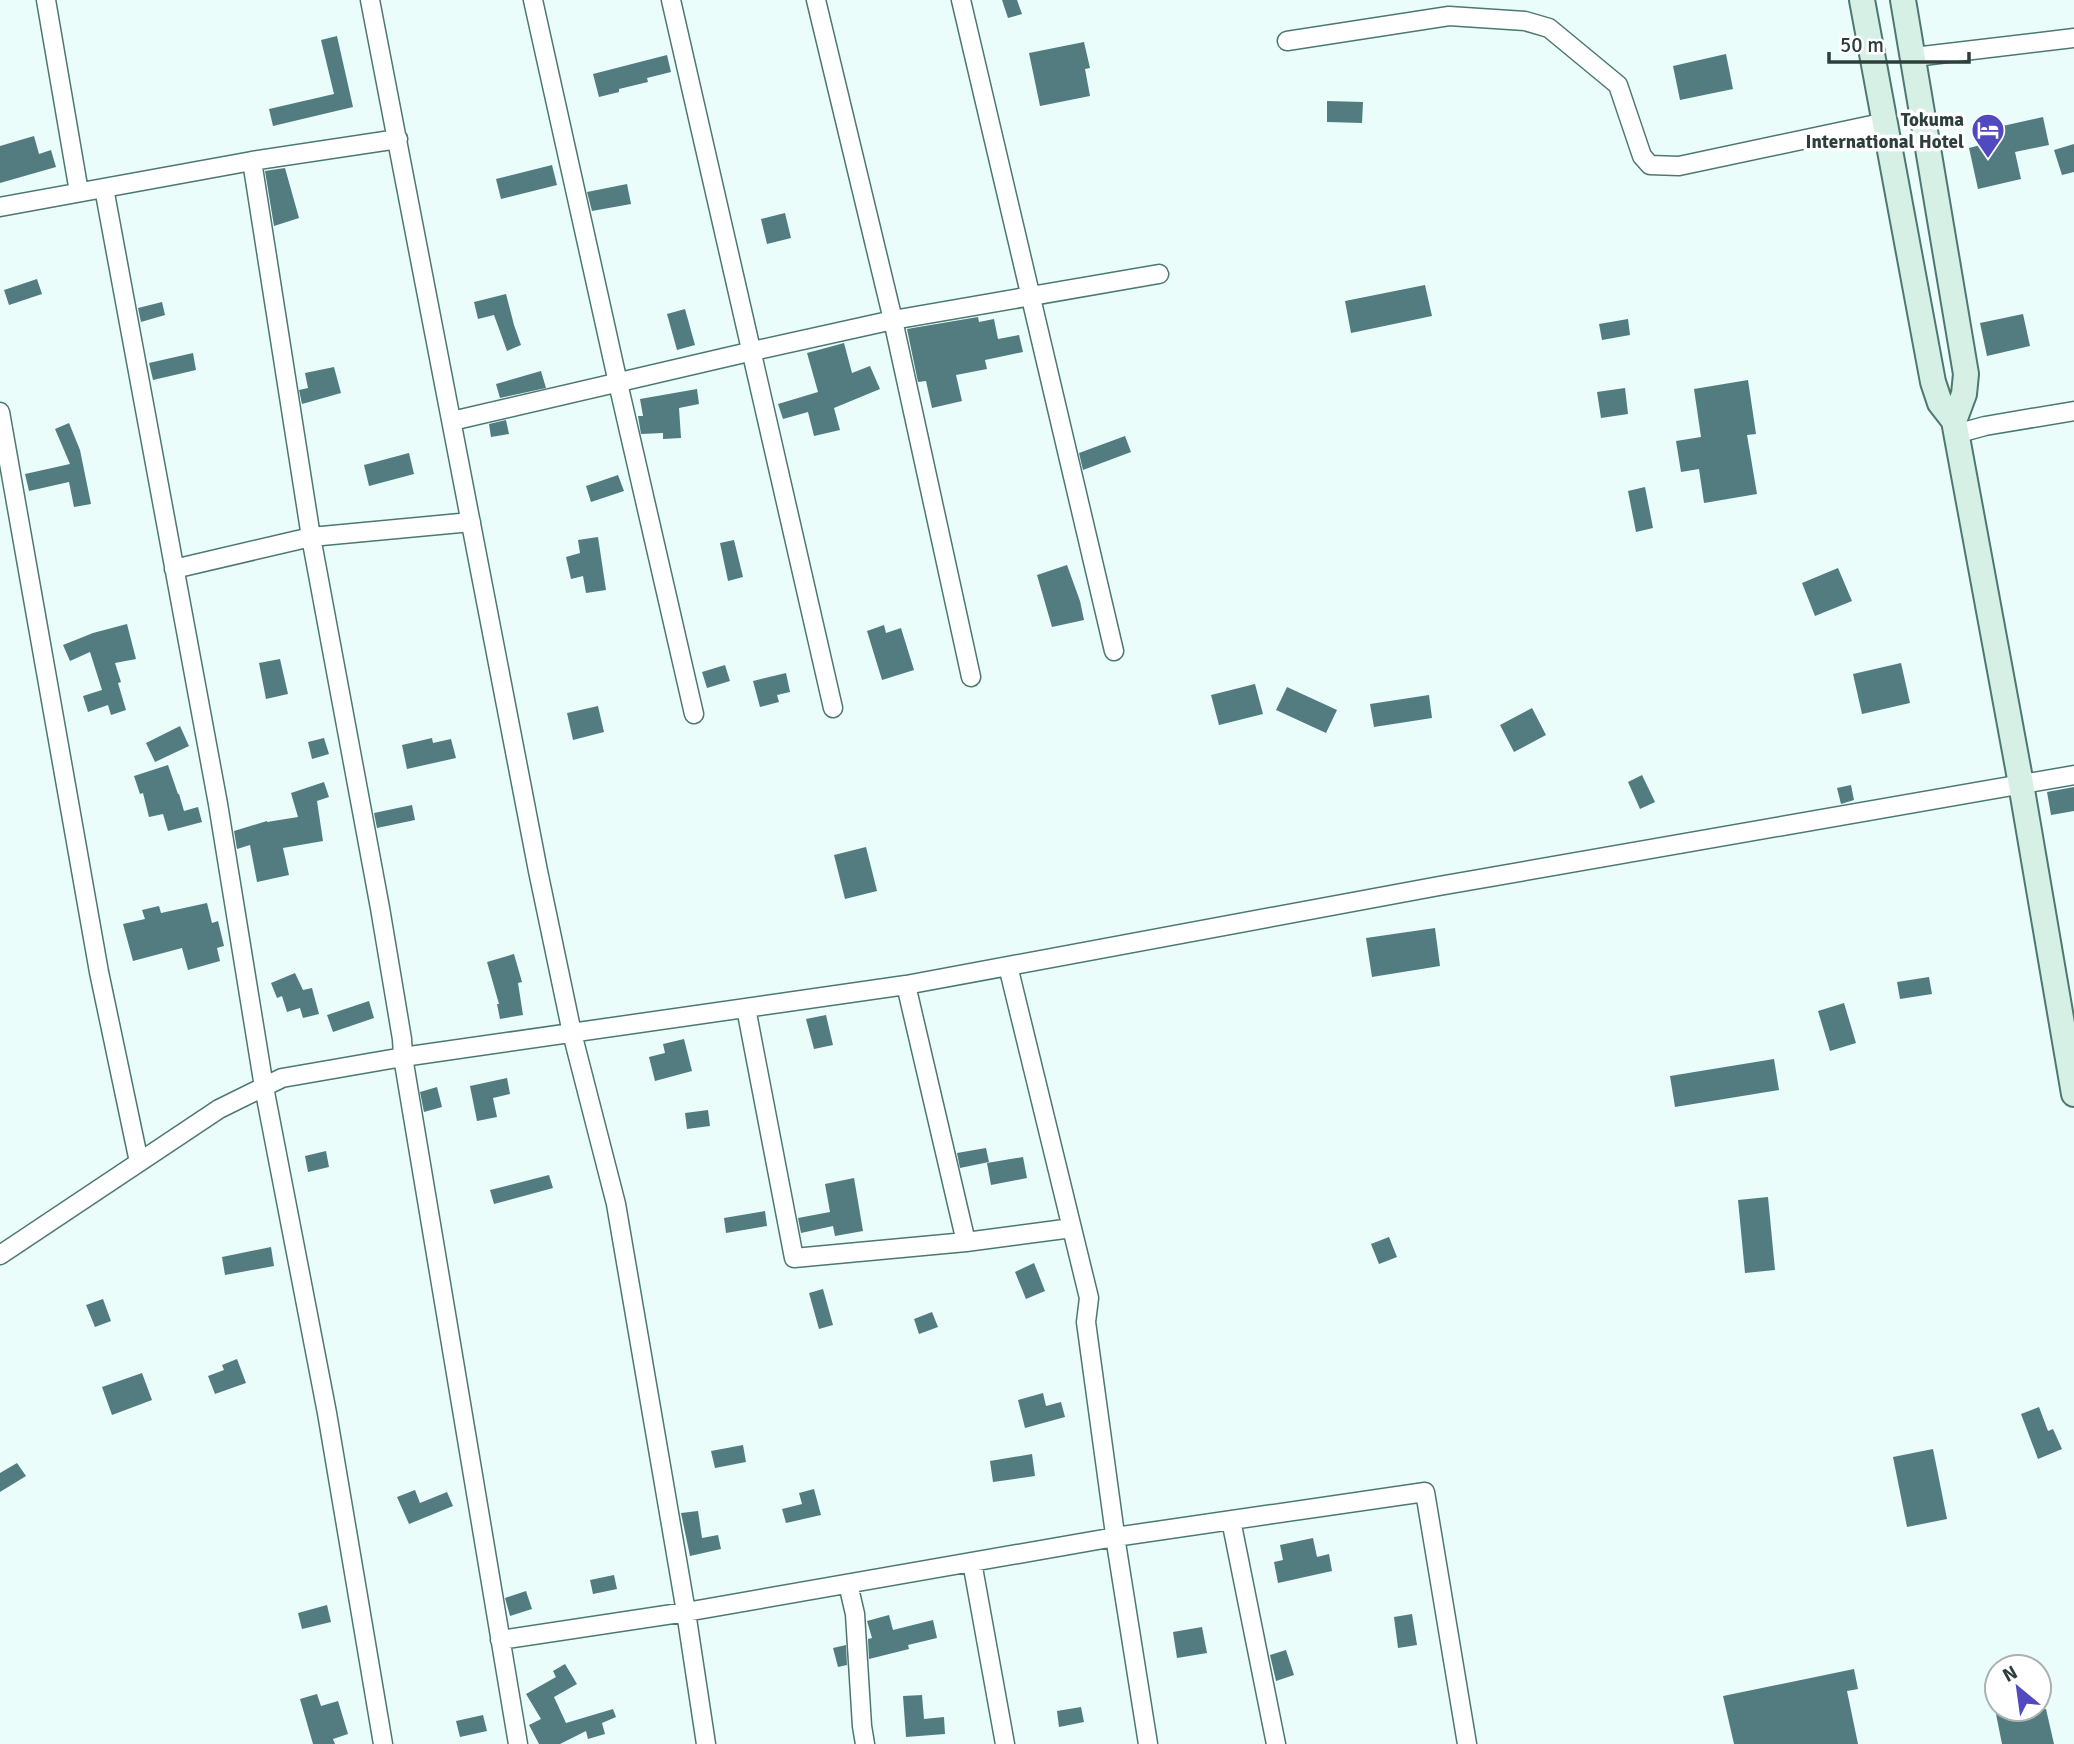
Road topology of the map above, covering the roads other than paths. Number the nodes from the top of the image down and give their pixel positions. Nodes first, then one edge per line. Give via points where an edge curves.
1 (46, 0) edge
2 (370, 0) edge
3 (533, 0) edge
4 (671, 0) edge
5 (816, 0) edge
6 (961, 0) edge
7 (1863, 0) edge
8 (1903, 0) edge
9 (2074, 38) edge
10 (1287, 41) dead end
11 (1914, 57) junction
12 (1886, 122) junction
13 (398, 139) junction
14 (253, 161) junction
15 (104, 188) junction
16 (79, 192) junction
17 (0, 206) edge
18 (1159, 274) dead end
19 (1030, 297) junction
20 (892, 320) junction
21 (752, 351) junction
22 (618, 383) junction
23 (2074, 411) edge
24 (0, 412) edge
25 (452, 421) junction
26 (1955, 427) junction
27 (471, 522) junction
28 (311, 537) junction
29 (174, 569) junction
30 (1114, 651) dead end
31 (971, 677) dead end
32 (833, 708) dead end
33 (694, 713) dead end
34 (2074, 775) edge
35 (2021, 784) junction
36 (1008, 966) junction
37 (905, 985) junction
38 (746, 1008) junction
39 (572, 1033) junction
40 (403, 1057) junction
41 (264, 1087) junction
42 (2074, 1094) edge
43 (139, 1162) junction
44 (1072, 1228) junction
45 (966, 1242) junction
46 (1, 1249) edge
47 (1231, 1520) junction
48 (1115, 1538) junction
49 (972, 1562) junction
50 (848, 1584) junction
51 (686, 1612) junction
52 (500, 1640) junction
53 (383, 1744) edge
54 (518, 1744) edge
55 (706, 1744) edge
56 (864, 1744) edge
57 (1004, 1744) edge
58 (1148, 1744) edge
59 (1276, 1744) edge
60 (1467, 1744) edge

1 - 16 street
2 - 13 street
3 - 22 street
4 - 21 street
5 - 20 street
6 - 19 street
7 - 12 main road
8 - 11 main road
9 - 11 street
10 - 12 street via 1449,16 1525,21 1549,28 1618,85 1642,156 1650,165 1679,166
11 - 26 main road via 1966,374
12 - 26 main road via 1933,383
13 - 14 street
13 - 25 street
14 - 15 street
14 - 28 street
15 - 16 street
15 - 29 street
16 - 17 street
18 - 19 street
19 - 20 street
19 - 30 street
20 - 21 street
20 - 31 street
21 - 22 street
21 - 32 street
22 - 25 street
22 - 33 street
23 - 26 street
24 - 43 street via 99,972
25 - 27 street
26 - 35 main road
27 - 28 street
27 - 39 street
28 - 29 street
28 - 40 street
29 - 41 street
34 - 35 street
35 - 36 street
35 - 42 main road
36 - 37 street
36 - 44 street
37 - 38 street
37 - 45 street
38 - 39 street
38 - 45 street via 794,1258
39 - 40 street
39 - 51 street via 616,1204
40 - 41 street via 282,1078
40 - 52 street
41 - 43 street via 219,1109
41 - 53 street via 327,1413
43 - 46 street
44 - 45 street
44 - 48 street via 1089,1298 1086,1322
47 - 48 street
47 - 59 street
47 - 60 street via 1425,1492
48 - 49 street
48 - 58 street
49 - 50 street
49 - 57 street
50 - 51 street
50 - 56 street via 855,1614
51 - 52 street
51 - 55 street
52 - 54 street

